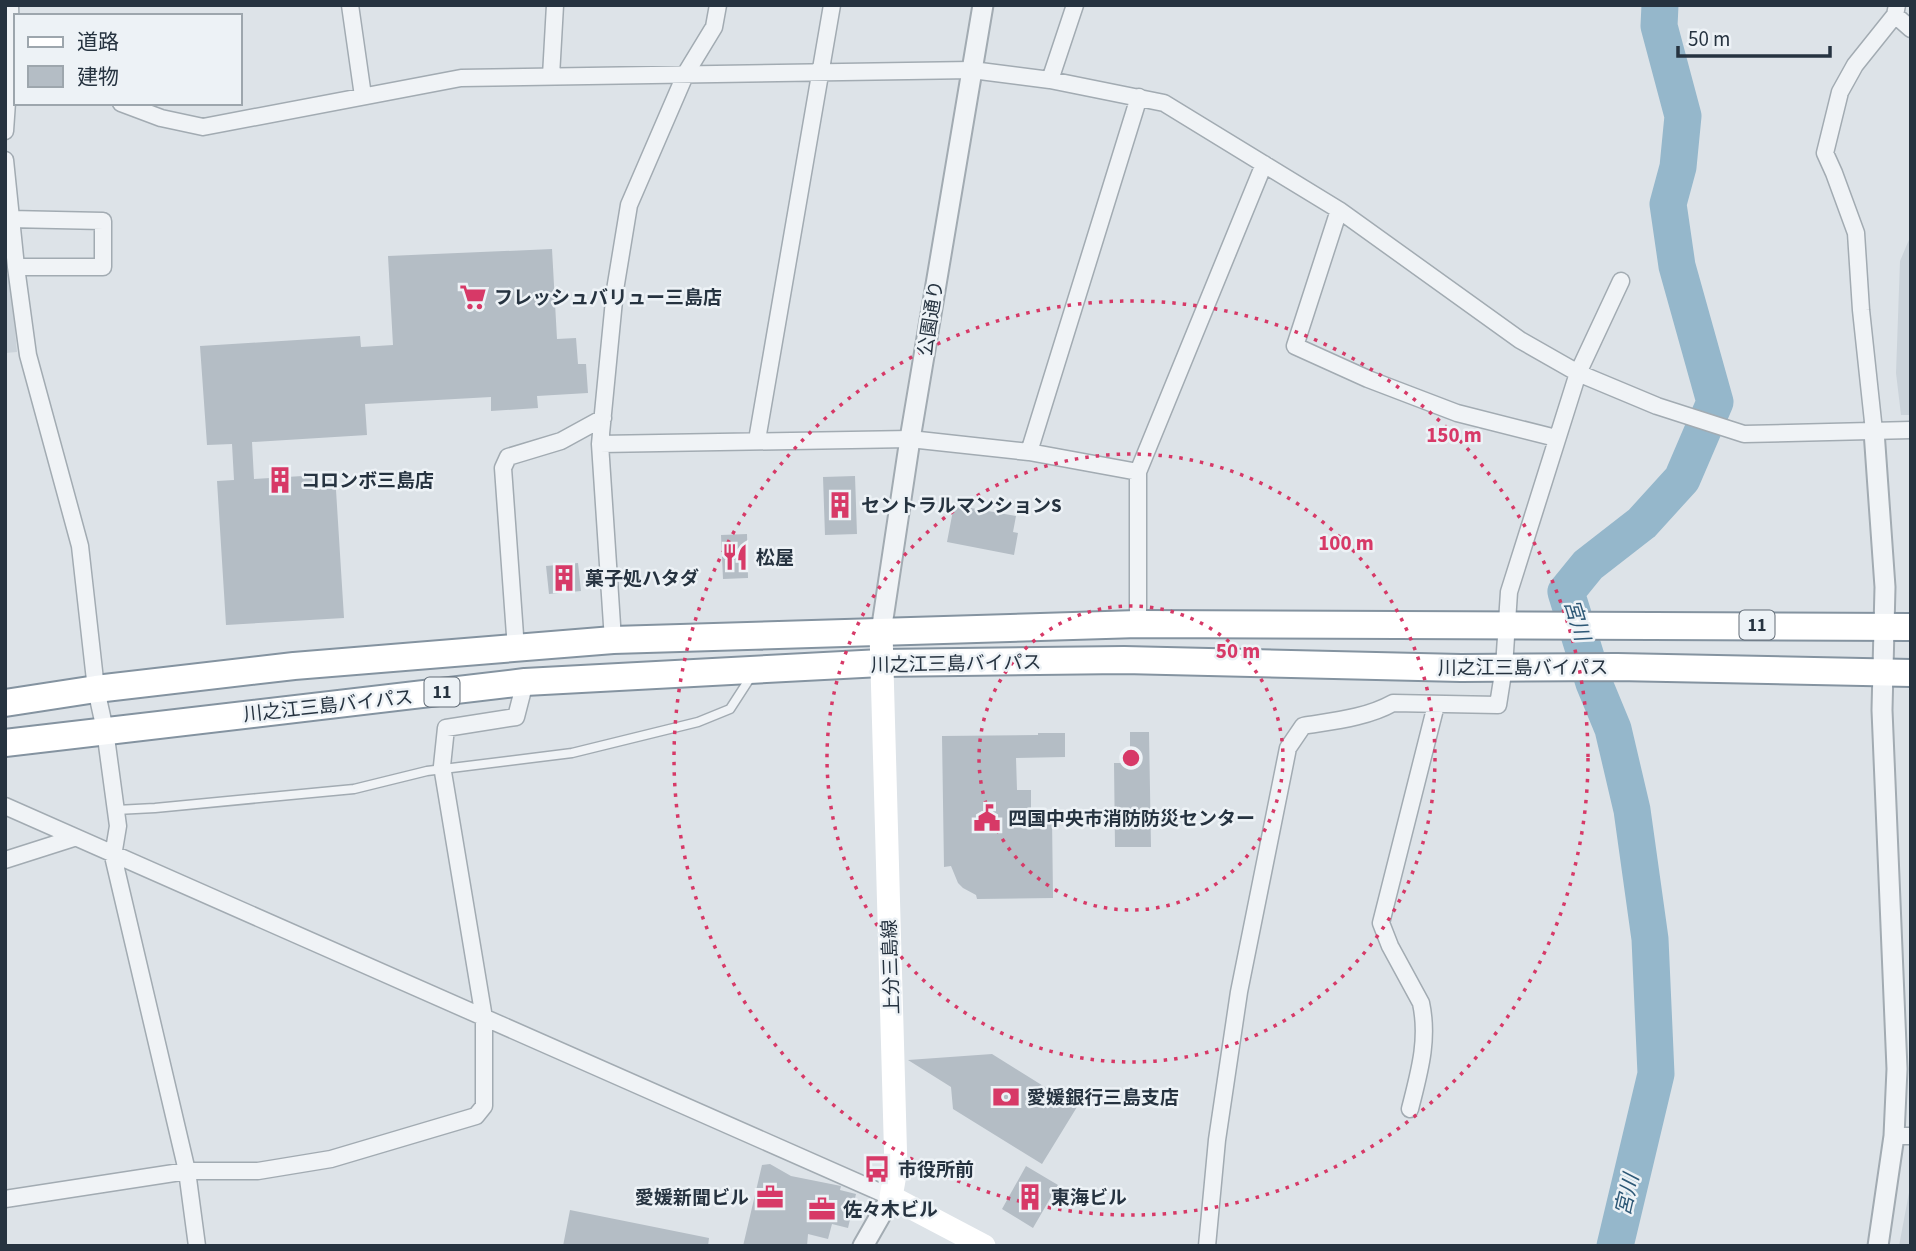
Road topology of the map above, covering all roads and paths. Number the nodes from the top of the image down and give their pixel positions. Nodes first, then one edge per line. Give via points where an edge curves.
1 (10, 5) edge
2 (350, 5) edge
3 (555, 5) edge
4 (718, 5) edge
5 (832, 5) edge
6 (983, 5) edge
7 (1075, 5) edge
8 (1896, 10) edge
9 (1911, 29) edge
10 (13, 46) edge
11 (972, 70) junction
12 (820, 72) junction
13 (686, 73) junction
14 (551, 76) junction
15 (1050, 80) junction
16 (363, 96) junction
17 (1139, 97) junction
18 (126, 105) edge
19 (5, 131) edge
20 (5, 160) edge
21 (1264, 164) junction
22 (6, 186) edge
23 (1339, 209) junction
24 (10, 219) junction
25 (16, 267) junction
26 (1621, 281) dead end
27 (1578, 373) junction
28 (603, 418) junction
29 (1911, 430) edge
30 (1874, 431) junction
31 (1556, 438) junction
32 (911, 439) junction
33 (757, 440) junction
34 (600, 444) junction
35 (1029, 452) junction
36 (1138, 472) junction
37 (1138, 624) junction
38 (1507, 626) junction
39 (1911, 626) edge
40 (1884, 627) junction
41 (881, 632) junction
42 (613, 640) junction
43 (516, 649) junction
44 (881, 663) junction
45 (1504, 667) junction
46 (756, 670) junction
47 (1881, 673) junction
48 (1911, 673) edge
49 (525, 682) junction
50 (96, 689) junction
51 (5, 703) edge
52 (1436, 705) junction
53 (105, 730) junction
54 (5, 743) edge
55 (442, 769) junction
56 (5, 806) edge
57 (116, 810) junction
58 (74, 838) junction
59 (113, 856) junction
60 (5, 860) edge
61 (484, 1018) junction
62 (1410, 1109) dead end
63 (1902, 1136) edge
64 (187, 1171) junction
65 (891, 1197) junction
66 (5, 1199) edge
67 (978, 1244) edge
68 (197, 1246) edge
69 (863, 1246) edge
70 (1207, 1246) edge
71 (1878, 1246) edge

1 - 10 street
2 - 16 street
3 - 14 street
4 - 13 street via 714,27
5 - 12 street
6 - 11 street, 公園通り
7 - 15 street
8 - 9 street
8 - 30 street via 1840,92 1825,153 1856,233
10 - 19 street
11 - 12 street
11 - 15 street
11 - 32 street, 公園通り
12 - 13 street
12 - 33 street
13 - 14 street
13 - 28 street via 629,205 615,290
14 - 16 street via 461,78
15 - 17 street
16 - 18 street via 203,127
17 - 21 street via 1164,103
17 - 35 street
20 - 22 street
21 - 23 street
21 - 36 street
22 - 24 street
23 - 27 street via 1520,340
23 - 31 street via 1295,346 1457,414
24 - 25 street
24 - 25 street via 103,221 103,267
25 - 50 street via 28,355 80,546
26 - 27 street
27 - 30 street via 1657,406 1744,434
27 - 31 street
28 - 34 street
28 - 43 street via 561,442 509,457 503,468
29 - 30 street
30 - 40 street
31 - 38 street via 1509,592
32 - 33 street
32 - 35 street
32 - 41 street, 公園通り
33 - 34 street
34 - 42 street
35 - 36 street
36 - 37 street
37 - 38 highway, 川之江三島バイパス / 11
37 - 41 highway, 川之江三島バイパス / 11
38 - 40 highway, 川之江三島バイパス / 11
38 - 45 street
39 - 40 highway, 川之江三島バイパス / 11
40 - 47 street
41 - 42 highway, 川之江三島バイパス / 11
41 - 44 main road, 上分三島線
42 - 43 highway, 川之江三島バイパス / 11
43 - 50 highway, 川之江三島バイパス / 11 via 294,666
44 - 45 highway, 川之江三島バイパス / 11 via 1124,660
44 - 46 highway, 川之江三島バイパス / 11
44 - 65 main road, 上分三島線 via 896,1168
45 - 47 highway, 川之江三島バイパス / 11
45 - 52 street via 1497,705
46 - 49 highway, 川之江三島バイパス / 11
46 - 55 lane via 730,709 698,722 572,753
47 - 48 highway, 川之江三島バイパス / 11
47 - 63 street
49 - 53 highway, 川之江三島バイパス / 11
49 - 55 street via 516,718 446,729
50 - 51 highway, 川之江三島バイパス / 11
50 - 53 street
52 - 62 street via 1381,923 1423,1013 1424,1055
52 - 70 street via 1393,702 1354,717 1303,726 1288,748 1239,992
53 - 54 highway, 川之江三島バイパス / 11
53 - 57 street
55 - 57 lane via 354,789
55 - 61 street
56 - 58 street
57 - 59 street
58 - 59 street
58 - 60 street
59 - 61 street
59 - 64 street
61 - 64 street via 484,1106 476,1116 331,1158 258,1171
61 - 65 street
63 - 71 street
64 - 66 street
64 - 68 street
65 - 67 main road
65 - 69 street

